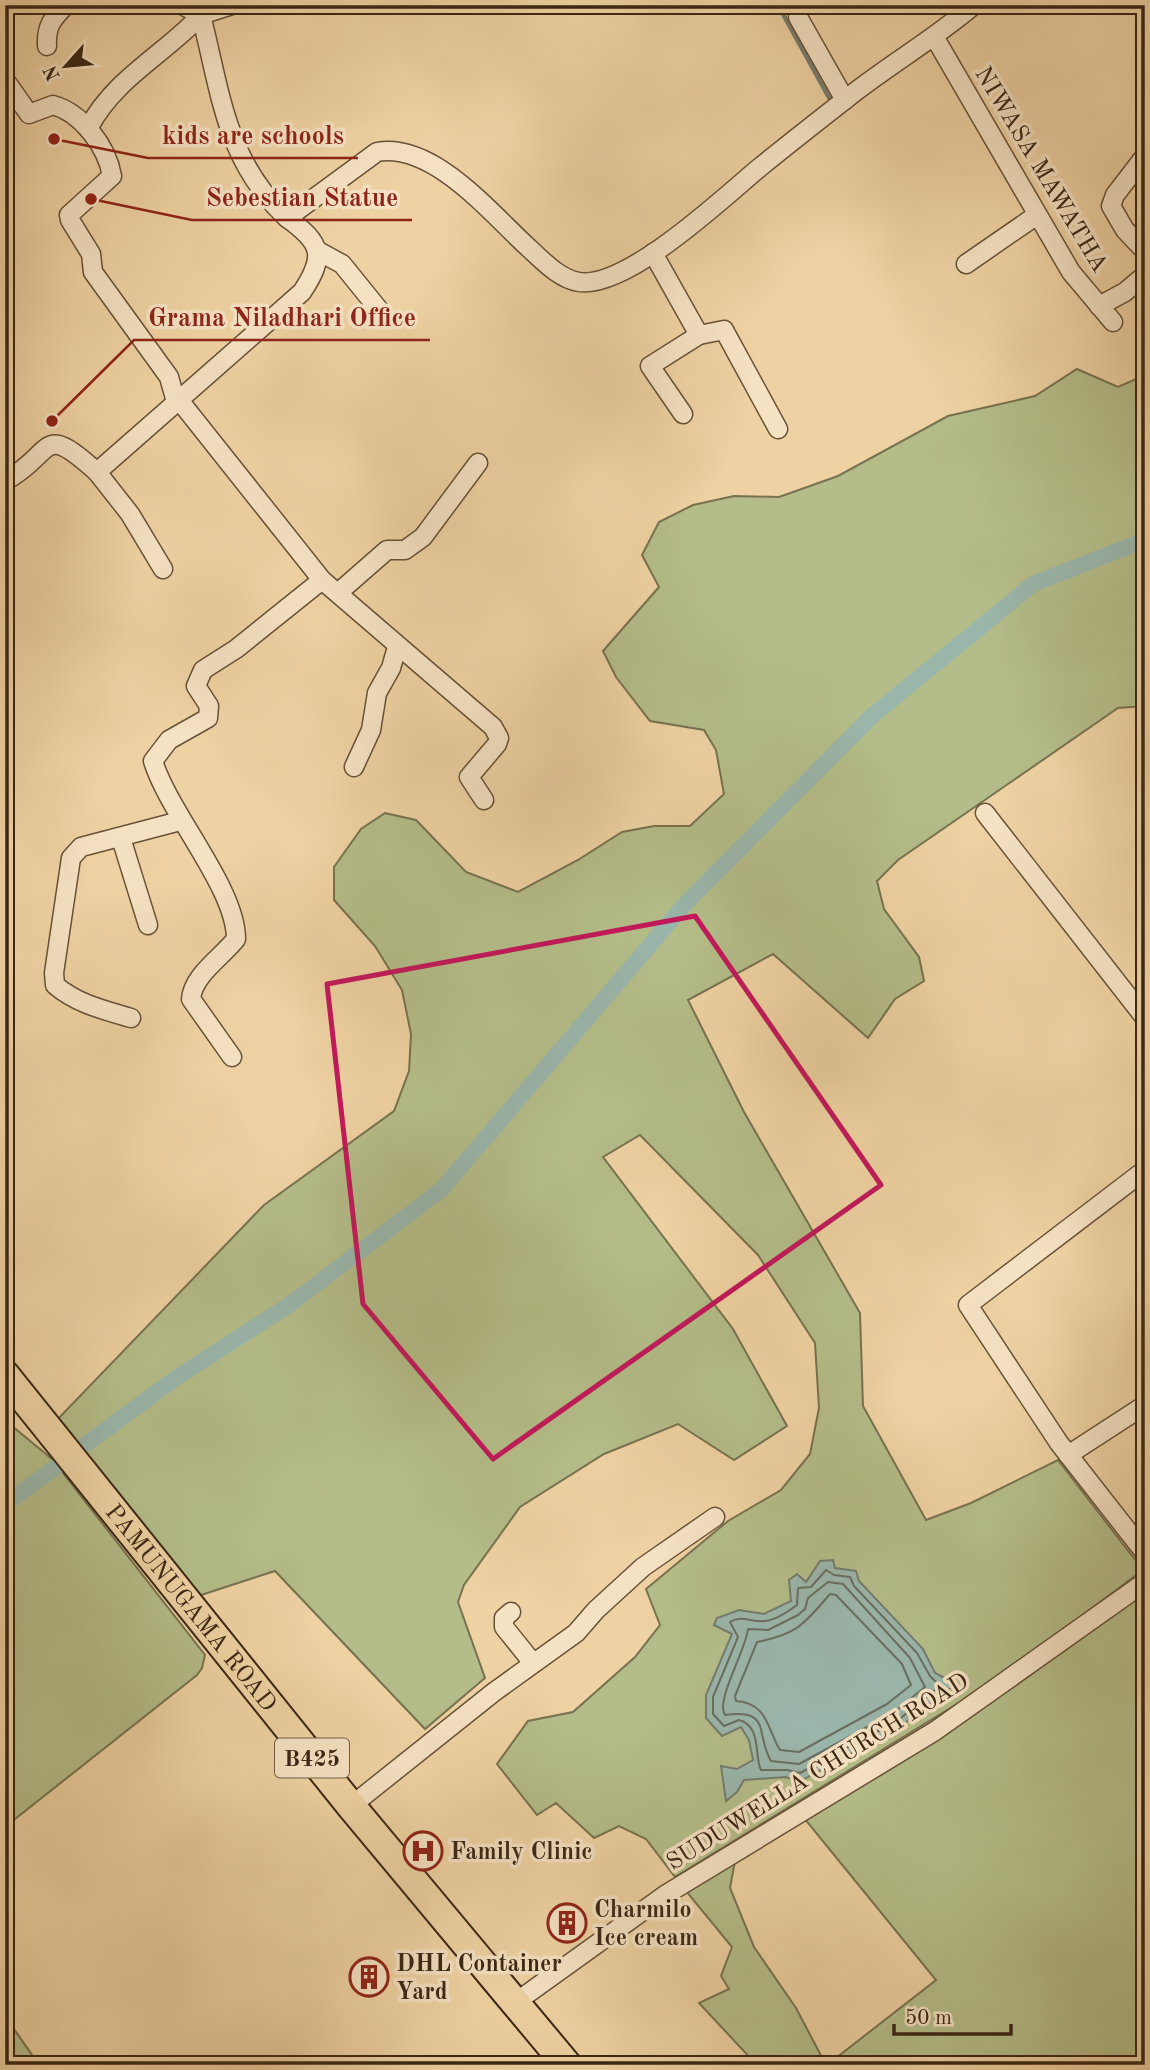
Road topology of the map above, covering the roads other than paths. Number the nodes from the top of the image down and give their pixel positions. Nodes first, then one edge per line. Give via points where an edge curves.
1 (66, 5) edge
2 (182, 5) edge
3 (232, 5) edge
4 (974, 5) edge
5 (201, 15) junction
6 (798, 17) dead end
7 (936, 38) junction
8 (47, 46) dead end
9 (5, 80) edge
10 (845, 100) junction
11 (89, 127) junction
12 (1145, 156) edge
13 (1037, 215) junction
14 (287, 218) junction
15 (318, 251) junction
16 (1145, 251) edge
17 (653, 253) junction
18 (967, 264) dead end
19 (1145, 275) edge
20 (1099, 306) junction
21 (380, 311) dead end
22 (1113, 322) dead end
23 (699, 335) junction
24 (177, 401) junction
25 (683, 414) dead end
26 (778, 429) dead end
27 (478, 463) dead end
28 (97, 472) junction
29 (5, 481) edge
30 (163, 569) dead end
31 (322, 580) junction
32 (339, 592) junction
33 (397, 647) junction
34 (354, 767) dead end
35 (484, 800) dead end
36 (985, 813) dead end
37 (180, 821) junction
38 (121, 838) junction
39 (148, 925) dead end
40 (131, 1018) dead end
41 (1145, 1018) edge
42 (232, 1057) dead end
43 (1145, 1170) edge
44 (5, 1375) edge
45 (1145, 1405) edge
46 (1068, 1455) junction
47 (715, 1517) dead end
48 (1145, 1553) edge
49 (1145, 1582) edge
50 (511, 1612) dead end
51 (533, 1663) junction
52 (351, 1806) junction
53 (516, 2002) junction
54 (567, 2065) edge

1 - 8 street via 52,19
2 - 5 street
3 - 5 street
4 - 7 street
5 - 11 street via 115,89
5 - 14 street via 237,152 255,183
6 - 10 street
7 - 10 street
7 - 13 street, NIWASA MAWATHA
9 - 11 street via 29,114 53,105
10 - 17 street
11 - 24 street via 112,176 69,215 70,220 91,254 93,272 169,377
12 - 16 street via 1111,206
13 - 18 street
13 - 20 street, NIWASA MAWATHA via 1071,272
14 - 15 street via 302,228
14 - 17 street via 362,160 391,149 429,161 483,204 549,267 569,279 601,279
15 - 21 street via 342,264
15 - 24 street via 317,270 302,292
17 - 23 street
19 - 20 street
20 - 22 street, NIWASA MAWATHA
23 - 25 street via 650,366
23 - 26 street via 724,330
24 - 28 street
24 - 31 street
27 - 32 street via 423,537 405,550 387,550
28 - 29 street via 69,447 56,443 40,450 28,467
28 - 30 street via 130,514
31 - 32 street
31 - 37 street via 197,678 196,686 209,706 208,718 169,740 153,761
32 - 33 street
33 - 34 street via 377,693 371,730
33 - 35 street via 493,727 497,744 468,777
36 - 41 street
37 - 38 street
37 - 42 street via 236,926 236,939 204,973 191,999
38 - 39 street
38 - 40 street via 81,847 71,858 54,979 66,995
43 - 46 street via 968,1305
44 - 52 main road, PAMUNUGAMA ROAD / B425
45 - 46 street
46 - 48 street
47 - 51 street via 643,1567 576,1633
49 - 53 street, SUDUWELLA CHURCH ROAD via 935,1731 665,1895
50 - 51 street via 504,1618 504,1627
51 - 52 street
52 - 53 main road, PAMUNUGAMA ROAD / B425
53 - 54 main road, PAMUNUGAMA ROAD / B425

